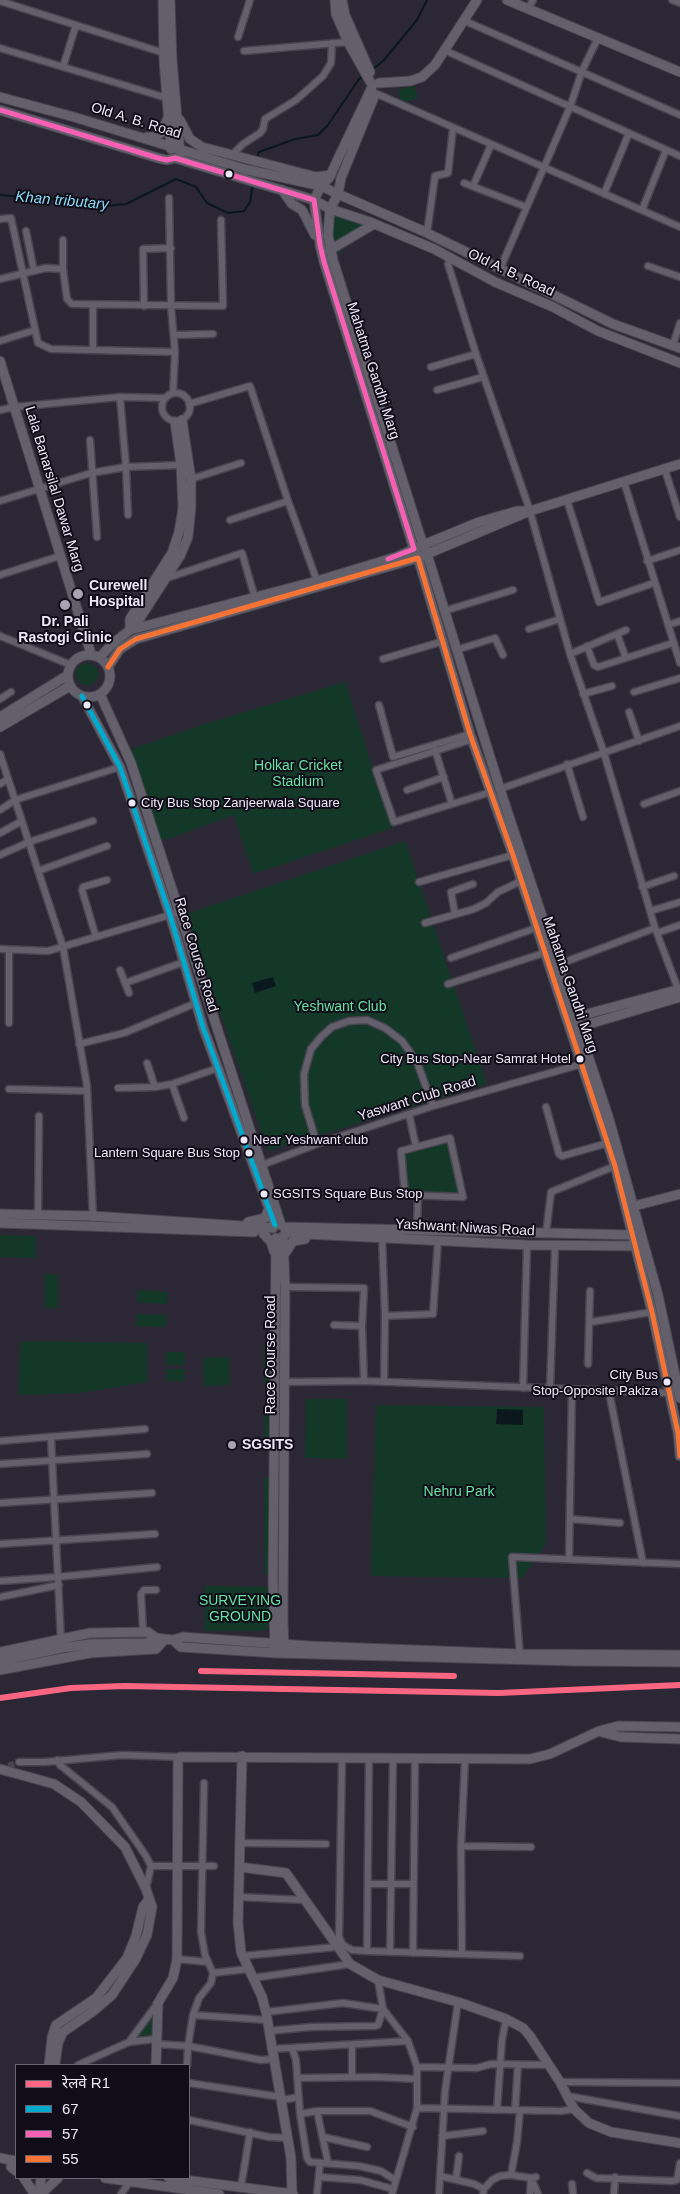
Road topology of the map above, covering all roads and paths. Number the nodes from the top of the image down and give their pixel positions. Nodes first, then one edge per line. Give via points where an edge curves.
1 (163, 0) edge
2 (170, 0) edge
3 (250, 0) edge
4 (335, 0) edge
5 (342, 0) edge
6 (477, 0) edge
7 (507, 0) edge
8 (533, 0) edge
9 (672, 0) edge
10 (0, 1) edge
11 (680, 3) edge
12 (528, 10) junction
13 (465, 21) junction
14 (76, 25) junction
15 (238, 37) dead end
16 (598, 38) junction
17 (348, 42) junction
18 (332, 43) junction
19 (0, 48) edge
20 (444, 50) junction
21 (244, 51) dead end
22 (164, 53) junction
23 (363, 65) junction
24 (63, 67) junction
25 (582, 71) junction
26 (680, 72) edge
27 (374, 83) junction
28 (1, 96) edge
29 (167, 98) junction
30 (570, 108) junction
31 (0, 110) edge
32 (680, 115) edge
33 (0, 116) edge
34 (173, 117) junction
35 (34, 121) junction
36 (453, 128) junction
37 (629, 133) junction
38 (139, 137) junction
39 (491, 145) junction
40 (171, 146) junction
41 (202, 147) junction
42 (181, 150) junction
43 (666, 150) junction
44 (232, 155) junction
45 (680, 156) edge
46 (203, 158) junction
47 (171, 159) junction
48 (265, 164) junction
49 (544, 168) junction
50 (242, 174) junction
51 (261, 174) junction
52 (331, 175) junction
53 (341, 178) junction
54 (464, 183) dead end
55 (321, 186) junction
56 (473, 186) junction
57 (282, 190) junction
58 (338, 194) junction
59 (604, 194) junction
60 (169, 198) dead end
61 (350, 199) junction
62 (314, 200) junction
63 (526, 207) junction
64 (330, 208) junction
65 (642, 210) junction
66 (0, 219) edge
67 (221, 220) dead end
68 (374, 224) junction
69 (680, 226) edge
70 (26, 231) dead end
71 (427, 233) junction
72 (63, 240) dead end
73 (320, 245) junction
74 (171, 248) junction
75 (330, 250) junction
76 (450, 259) junction
77 (648, 266) dead end
78 (63, 269) junction
79 (500, 269) junction
80 (34, 271) junction
81 (24, 273) junction
82 (680, 277) edge
83 (0, 279) edge
84 (93, 305) junction
85 (144, 306) junction
86 (171, 306) junction
87 (680, 323) edge
88 (35, 330) junction
89 (213, 334) dead end
90 (174, 335) junction
91 (0, 341) edge
92 (677, 346) edge
93 (92, 350) junction
94 (175, 352) junction
95 (476, 354) junction
96 (0, 361) edge
97 (680, 363) edge
98 (431, 367) dead end
99 (483, 377) junction
100 (437, 390) dead end
101 (173, 393) junction
102 (120, 397) junction
103 (165, 398) junction
104 (188, 404) junction
105 (14, 407) junction
106 (0, 410) edge
107 (178, 421) junction
108 (90, 440) dead end
109 (240, 463) dead end
110 (680, 464) edge
111 (181, 465) junction
112 (126, 468) junction
113 (665, 470) junction
114 (91, 473) junction
115 (191, 479) junction
116 (624, 482) junction
117 (40, 489) junction
118 (567, 500) junction
119 (0, 501) edge
120 (288, 501) junction
121 (679, 508) edge
122 (530, 511) junction
123 (128, 515) dead end
124 (680, 517) edge
125 (230, 520) dead end
126 (96, 537) dead end
127 (422, 549) junction
128 (680, 550) edge
129 (60, 556) junction
130 (418, 558) junction
131 (647, 561) junction
132 (0, 575) edge
133 (168, 578) junction
134 (317, 581) junction
135 (654, 583) junction
136 (513, 590) dead end
137 (255, 598) junction
138 (444, 611) junction
139 (560, 619) junction
140 (680, 621) edge
141 (668, 625) junction
142 (529, 629) dead end
143 (130, 630) junction
144 (626, 630) dead end
145 (617, 634) junction
146 (0, 636) edge
147 (136, 639) junction
148 (444, 641) junction
149 (673, 643) junction
150 (587, 646) junction
151 (456, 650) junction
152 (91, 654) junction
153 (570, 654) junction
154 (503, 655) dead end
155 (100, 658) junction
156 (626, 658) junction
157 (383, 659) dead end
158 (680, 663) edge
159 (71, 665) junction
160 (108, 667) junction
161 (68, 675) junction
162 (680, 678) edge
163 (70, 686) junction
164 (612, 686) dead end
165 (11, 692) dead end
166 (634, 692) dead end
167 (100, 694) junction
168 (584, 694) junction
169 (82, 696) junction
170 (0, 699) edge
171 (378, 705) dead end
172 (630, 712) dead end
173 (0, 717) edge
174 (680, 726) edge
175 (0, 727) edge
176 (471, 737) junction
177 (639, 741) junction
178 (435, 750) junction
179 (604, 753) junction
180 (0, 754) edge
181 (567, 764) junction
182 (120, 767) junction
183 (444, 777) junction
184 (8, 779) junction
185 (0, 784) edge
186 (408, 790) dead end
187 (495, 790) junction
188 (680, 791) edge
189 (15, 800) junction
190 (452, 804) junction
191 (644, 804) dead end
192 (0, 810) edge
193 (583, 817) dead end
194 (93, 820) dead end
195 (22, 821) junction
196 (0, 833) edge
197 (29, 842) junction
198 (108, 846) dead end
199 (0, 855) edge
200 (513, 855) junction
201 (38, 871) junction
202 (674, 876) dead end
203 (107, 880) dead end
204 (521, 881) junction
205 (418, 882) dead end
206 (473, 884) dead end
207 (642, 887) junction
208 (680, 902) edge
209 (650, 911) junction
210 (180, 912) junction
211 (455, 914) junction
212 (170, 915) junction
213 (425, 922) dead end
214 (680, 925) edge
215 (536, 928) junction
216 (656, 930) junction
217 (96, 938) junction
218 (63, 947) junction
219 (0, 949) edge
220 (9, 950) junction
221 (544, 953) junction
222 (451, 958) dead end
223 (184, 962) junction
224 (557, 965) junction
225 (120, 970) dead end
226 (125, 983) junction
227 (448, 984) dead end
228 (679, 992) edge
229 (129, 993) dead end
230 (196, 1003) junction
231 (579, 1016) junction
232 (9, 1022) dead end
233 (583, 1026) junction
234 (79, 1044) junction
235 (147, 1063) dead end
236 (582, 1064) junction
237 (218, 1068) junction
238 (172, 1084) junction
239 (155, 1087) junction
240 (118, 1088) dead end
241 (9, 1089) dead end
242 (86, 1091) junction
243 (432, 1106) junction
244 (546, 1107) dead end
245 (409, 1114) junction
246 (39, 1116) dead end
247 (184, 1118) dead end
248 (608, 1143) junction
249 (317, 1144) junction
250 (416, 1147) junction
251 (262, 1165) junction
252 (615, 1166) junction
253 (680, 1194) edge
254 (418, 1195) junction
255 (634, 1206) junction
256 (272, 1207) junction
257 (0, 1214) edge
258 (38, 1214) junction
259 (93, 1216) junction
260 (0, 1223) edge
261 (244, 1226) junction
262 (93, 1227) junction
263 (298, 1227) junction
264 (277, 1231) junction
265 (417, 1231) junction
266 (546, 1234) junction
267 (316, 1235) junction
268 (642, 1235) junction
269 (631, 1236) junction
270 (382, 1238) junction
271 (438, 1240) junction
272 (527, 1245) junction
273 (555, 1246) junction
274 (639, 1246) junction
275 (280, 1259) junction
276 (285, 1287) junction
277 (590, 1291) dead end
278 (652, 1312) junction
279 (385, 1316) junction
280 (590, 1322) junction
281 (334, 1325) dead end
282 (362, 1326) junction
283 (588, 1364) dead end
284 (364, 1381) junction
285 (284, 1382) junction
286 (384, 1382) junction
287 (523, 1388) junction
288 (550, 1388) junction
289 (572, 1390) junction
290 (609, 1392) junction
291 (669, 1393) junction
292 (680, 1398) edge
293 (145, 1429) dead end
294 (51, 1438) junction
295 (0, 1441) edge
296 (147, 1454) dead end
297 (680, 1456) edge
298 (52, 1461) junction
299 (0, 1464) edge
300 (152, 1493) dead end
301 (53, 1500) junction
302 (0, 1502) edge
303 (570, 1519) junction
304 (620, 1523) dead end
305 (155, 1534) dead end
306 (56, 1541) junction
307 (0, 1544) edge
308 (569, 1559) junction
309 (642, 1563) junction
310 (680, 1564) edge
311 (157, 1568) dead end
312 (58, 1577) junction
313 (0, 1580) edge
314 (59, 1586) junction
315 (156, 1590) dead end
316 (0, 1597) edge
317 (143, 1632) junction
318 (165, 1639) junction
319 (62, 1644) junction
320 (278, 1644) junction
321 (0, 1652) edge
322 (281, 1653) junction
323 (680, 1655) edge
324 (520, 1657) junction
325 (0, 1660) edge
326 (673, 1660) edge
327 (0, 1670) edge
328 (680, 1727) edge
329 (599, 1731) junction
330 (680, 1738) edge
331 (242, 1756) junction
332 (180, 1757) junction
333 (342, 1759) junction
334 (369, 1759) junction
335 (392, 1759) junction
336 (56, 1760) junction
337 (415, 1760) junction
338 (465, 1760) junction
339 (19, 1762) tunnel mouth
340 (0, 1769) edge
341 (204, 1783) dead end
342 (240, 1843) junction
343 (326, 1844) dead end
344 (461, 1846) junction
345 (531, 1847) dead end
346 (151, 1866) junction
347 (176, 1866) junction
348 (203, 1866) junction
349 (214, 1866) dead end
350 (240, 1867) junction
351 (369, 1884) junction
352 (392, 1884) junction
353 (413, 1884) junction
354 (146, 1889) junction
355 (239, 1897) junction
356 (149, 1899) junction
357 (305, 1900) junction
358 (336, 1947) junction
359 (367, 1951) junction
360 (390, 1952) junction
361 (462, 1952) junction
362 (414, 1953) junction
363 (242, 1956) junction
364 (520, 1956) dead end
365 (177, 1959) junction
366 (208, 1962) junction
367 (350, 1964) junction
368 (248, 1969) junction
369 (213, 1973) junction
370 (254, 1978) junction
371 (378, 1980) junction
372 (458, 2002) junction
373 (158, 2003) junction
374 (383, 2010) junction
375 (193, 2015) junction
376 (266, 2016) junction
377 (506, 2019) junction
378 (268, 2031) junction
379 (156, 2041) junction
380 (130, 2042) junction
381 (408, 2042) junction
382 (188, 2046) junction
383 (352, 2046) junction
384 (292, 2048) junction
385 (271, 2049) junction
386 (274, 2059) junction
387 (49, 2064) edge
388 (55, 2064) edge
389 (80, 2064) edge
390 (156, 2064) edge
391 (187, 2064) edge
392 (500, 2064) junction
393 (518, 2065) junction
394 (549, 2065) junction
395 (417, 2067) junction
396 (447, 2067) junction
397 (352, 2077) junction
398 (297, 2078) junction
399 (417, 2079) junction
400 (560, 2082) junction
401 (190, 2083) edge
402 (680, 2083) edge
403 (567, 2096) junction
404 (299, 2097) junction
405 (281, 2098) junction
406 (417, 2108) junction
407 (444, 2109) junction
408 (574, 2109) junction
409 (497, 2110) junction
410 (518, 2110) junction
411 (317, 2111) junction
412 (300, 2114) junction
413 (680, 2116) edge
414 (190, 2120) edge
415 (413, 2128) junction
416 (483, 2131) dead end
417 (250, 2132) junction
418 (442, 2136) junction
419 (288, 2138) junction
420 (323, 2138) junction
421 (680, 2143) edge
422 (367, 2147) dead end
423 (459, 2156) dead end
424 (0, 2158) edge
425 (320, 2163) junction
426 (328, 2163) junction
427 (680, 2163) edge
428 (0, 2164) edge
429 (15, 2165) edge
430 (587, 2172) dead end
431 (511, 2175) junction
432 (440, 2176) junction
433 (319, 2177) junction
434 (534, 2178) junction
435 (615, 2178) junction
436 (25, 2179) edge
437 (34, 2179) edge
438 (41, 2179) edge
439 (57, 2179) edge
440 (135, 2179) edge
441 (177, 2179) edge
442 (456, 2179) junction
443 (395, 2180) junction
444 (572, 2184) dead end
445 (241, 2187) junction
446 (392, 2191) edge
447 (483, 2192) edge
448 (36, 2194) edge
449 (121, 2194) edge
450 (219, 2194) edge
451 (293, 2194) edge
452 (317, 2194) edge
453 (439, 2194) edge
454 (530, 2194) edge
455 (538, 2194) edge
456 (573, 2194) edge
457 (614, 2194) edge

1 - 22 main road
2 - 34 main road
3 - 15 street
4 - 17 main road via 336,14
5 - 23 main road
6 - 13 main road
7 - 12 main road
8 - 12 street
9 - 11 street
10 - 14 street
12 - 16 main road
13 - 20 main road
13 - 25 street
14 - 22 street
14 - 24 street
16 - 25 street
16 - 26 main road
17 - 18 street
17 - 23 main road
18 - 21 street
18 - 44 street via 331,63 323,76 296,100 265,119 260,133
19 - 24 street
20 - 27 main road via 436,65 422,77
20 - 30 street
22 - 29 main road
23 - 27 main road
24 - 29 street
25 - 30 street
25 - 32 street
27 - 36 street
27 - 52 main road
27 - 53 main road
28 - 38 main road, Old A. B. Road
29 - 34 main road
30 - 37 street
30 - 49 street
31 - 35 main road, Old A. B. Road
33 - 35 main road
34 - 38 main road via 158,135
34 - 40 main road
34 - 41 main road via 190,139
34 - 42 main road
35 - 47 main road, Old A. B. Road
36 - 39 street
36 - 71 street via 448,173 435,176
37 - 43 street
37 - 59 street
38 - 40 main road, Old A. B. Road
39 - 49 street
39 - 56 street
40 - 42 main road, Old A. B. Road
40 - 47 main road
41 - 44 main road
41 - 46 main road
42 - 46 main road, Old A. B. Road
42 - 47 main road
43 - 45 street
43 - 65 street
44 - 48 main road
46 - 50 main road, Old A. B. Road
47 - 50 main road, Old A. B. Road via 206,169
48 - 51 main road
48 - 52 main road via 316,177
49 - 59 street
49 - 63 street
50 - 51 main road, Old A. B. Road
50 - 57 main road, Old A. B. Road
51 - 55 main road, Old A. B. Road
52 - 55 main road
53 - 58 main road
53 - 61 main road
54 - 56 street
55 - 58 main road, Old A. B. Road
55 - 62 main road
56 - 63 street
57 - 62 main road, Old A. B. Road
57 - 73 main road via 292,204 302,210
58 - 61 main road, Old A. B. Road
58 - 64 main road
59 - 65 street
60 - 74 street
61 - 71 main road, Old A. B. Road
62 - 64 main road, Old A. B. Road
62 - 73 main road, Mahatma Gandhi Marg
63 - 79 street
64 - 68 main road, Old A. B. Road
64 - 75 main road, Mahatma Gandhi Marg
65 - 69 street
66 - 81 street via 11,218
67 - 86 street via 223,306
68 - 75 main road
68 - 76 main road, Old A. B. Road
70 - 80 street
71 - 79 main road, Old A. B. Road
72 - 78 street
73 - 127 main road, Mahatma Gandhi Marg
74 - 85 street via 143,249
74 - 86 street
75 - 127 main road, Mahatma Gandhi Marg
76 - 95 street via 448,264
76 - 97 main road, Old A. B. Road via 598,331
77 - 82 street
78 - 80 street
78 - 84 street via 68,302
79 - 92 main road, Old A. B. Road via 613,324
80 - 81 street
81 - 83 street
81 - 88 street
84 - 85 street
84 - 93 street
85 - 86 street
86 - 90 street
87 - 92 street
88 - 91 street
88 - 93 street via 38,342 51,349
89 - 90 street
90 - 94 street
93 - 94 street
94 - 101 street
95 - 98 street
95 - 99 street
96 - 105 main road, Lala Banarsilal Dawar Marg
99 - 100 street
99 - 122 street
101 - 103 street
101 - 104 street via 182,394
102 - 103 street
102 - 105 street
102 - 112 street
103 - 107 street via 163,408 166,417
104 - 107 street via 187,414
104 - 120 street via 250,386
105 - 106 street
105 - 117 main road, Lala Banarsilal Dawar Marg
107 - 111 main road
107 - 115 main road
108 - 114 street
109 - 115 street
110 - 113 main road
111 - 112 street
111 - 143 main road via 183,508 179,532 172,552 130,618
112 - 114 street
112 - 123 street
113 - 116 main road
113 - 121 street
114 - 117 street
114 - 126 street
115 - 133 main road via 188,537
116 - 118 main road
116 - 131 street
117 - 119 street
117 - 129 main road, Lala Banarsilal Dawar Marg
118 - 122 main road
118 - 135 street via 599,602
120 - 125 street
120 - 134 street
121 - 124 street
122 - 127 main road
122 - 139 street
127 - 130 main road, Mahatma Gandhi Marg
127 - 134 main road
127 - 138 main road, Mahatma Gandhi Marg
128 - 131 street
129 - 132 street
129 - 152 main road, Lala Banarsilal Dawar Marg
130 - 147 main road
130 - 148 main road, Mahatma Gandhi Marg
131 - 135 street
133 - 137 street via 242,553
133 - 143 main road
134 - 137 main road
135 - 141 street
136 - 138 street
137 - 143 main road
138 - 151 main road, Mahatma Gandhi Marg
139 - 142 street
139 - 153 street
140 - 141 street
141 - 149 street
143 - 147 street
143 - 155 main road
144 - 145 street
145 - 150 street
145 - 156 street
146 - 159 street
147 - 160 main road via 120,649
148 - 157 street
148 - 176 main road, Mahatma Gandhi Marg
149 - 156 street
149 - 158 street
150 - 153 street
150 - 156 street via 596,666
151 - 154 street via 495,638
151 - 187 main road, Mahatma Gandhi Marg
152 - 155 main road
152 - 159 main road via 79,657
153 - 168 street
155 - 160 main road
159 - 161 main road
160 - 167 main road via 110,679
161 - 163 main road
161 - 173 main road
162 - 166 street
163 - 169 main road
163 - 175 main road
164 - 168 street
165 - 170 street
167 - 169 main road
167 - 210 main road, Race Course Road via 131,763
168 - 179 street
169 - 182 main road, Race Course Road
171 - 176 street via 393,758
172 - 177 street
174 - 177 street
176 - 178 street
176 - 187 main road, Mahatma Gandhi Marg
177 - 179 street
178 - 183 street
178 - 190 street via 376,770 394,822
179 - 181 street
179 - 207 street
180 - 184 street
181 - 187 street
181 - 193 street
182 - 189 street
182 - 212 main road, Race Course Road
183 - 186 street
183 - 190 street
184 - 185 street
184 - 189 street
187 - 190 street
187 - 200 main road, Mahatma Gandhi Marg
187 - 224 main road, Mahatma Gandhi Marg
188 - 191 street
189 - 192 street
189 - 195 street
194 - 197 street
195 - 196 street
195 - 197 street
197 - 199 street
197 - 201 street
198 - 201 street
200 - 204 main road, Mahatma Gandhi Marg
200 - 205 street
201 - 218 street
202 - 207 street
203 - 217 street via 82,890
204 - 211 street via 498,892 486,904
204 - 215 main road, Mahatma Gandhi Marg
206 - 211 street via 450,892
207 - 209 street
208 - 209 street
209 - 216 street
210 - 212 street
210 - 251 main road, Race Course Road
211 - 213 street
212 - 217 street
212 - 223 main road, Race Course Road
214 - 216 street
215 - 221 main road, Mahatma Gandhi Marg
215 - 222 street
216 - 224 street
216 - 228 street
217 - 218 street
218 - 220 street via 48,951
218 - 234 street
219 - 220 street
220 - 232 street
221 - 227 street
221 - 236 main road, Mahatma Gandhi Marg
223 - 226 street
223 - 230 main road, Race Course Road
224 - 231 main road, Mahatma Gandhi Marg
225 - 226 street
226 - 229 street
228 - 231 main road
228 - 233 main road
230 - 234 street via 124,1032
230 - 237 main road, Race Course Road
231 - 233 main road, Mahatma Gandhi Marg
233 - 255 main road, Mahatma Gandhi Marg
234 - 242 street
235 - 239 street
236 - 243 street, Yaswant Club Road
236 - 248 main road, Mahatma Gandhi Marg
237 - 238 street
237 - 256 main road, Race Course Road
238 - 239 street
238 - 247 street
239 - 240 street
241 - 242 street
242 - 259 street
243 - 245 street, Yaswant Club Road
243 - 249 street via 417,1062 402,1041 368,1020 349,1021 332,1027 321,1037 311,1049 304,1074 305,1105
244 - 248 street via 562,1156
245 - 249 street, Yaswant Club Road
245 - 250 street
246 - 258 street
248 - 252 main road, Mahatma Gandhi Marg
249 - 251 street, Yaswant Club Road
250 - 254 street via 401,1151 405,1194
250 - 254 street via 450,1138 463,1198
251 - 256 main road, Race Course Road
252 - 266 street via 551,1192
252 - 269 main road, Mahatma Gandhi Marg
253 - 255 main road
254 - 265 street
255 - 268 main road, Mahatma Gandhi Marg
256 - 261 main road via 265,1218
256 - 263 main road via 281,1210 285,1218
256 - 264 main road, Race Course Road
257 - 258 main road, Yashwant Niwas Road
258 - 259 main road, Yashwant Niwas Road
259 - 261 main road, Yashwant Niwas Road
259 - 262 street
260 - 262 main road, Yashwant Niwas Road
261 - 264 main road, Yashwant Niwas Road
262 - 264 main road, Yashwant Niwas Road
263 - 264 main road, Yashwant Niwas Road
263 - 265 main road, Yashwant Niwas Road
264 - 267 main road, Yashwant Niwas Road
264 - 275 main road, Race Course Road
264 - 275 main road via 271,1242
265 - 266 main road, Yashwant Niwas Road
266 - 269 main road, Yashwant Niwas Road
267 - 270 main road, Yashwant Niwas Road
267 - 275 main road via 311,1239 293,1241
268 - 269 main road, Yashwant Niwas Road
268 - 274 main road, Mahatma Gandhi Marg
269 - 274 main road, Mahatma Gandhi Marg
270 - 271 main road, Yashwant Niwas Road
270 - 279 street
271 - 272 main road, Yashwant Niwas Road
271 - 279 street via 433,1314
272 - 273 main road, Yashwant Niwas Road
272 - 287 street
273 - 274 main road, Yashwant Niwas Road
273 - 288 street
274 - 278 main road, Mahatma Gandhi Marg
274 - 292 main road, Mahatma Gandhi Marg via 658,1295
275 - 276 main road, Race Course Road
275 - 320 main road, Race Course Road
276 - 282 street via 364,1288
276 - 285 main road, Race Course Road
277 - 280 street
278 - 280 street
278 - 291 main road, Mahatma Gandhi Marg
279 - 286 street
280 - 283 street
281 - 282 street
282 - 284 street
284 - 285 street
284 - 286 street
285 - 320 main road, Race Course Road
286 - 287 street
287 - 288 street
288 - 289 street
289 - 290 street
289 - 303 street
290 - 291 street
290 - 309 street
291 - 297 main road, Mahatma Gandhi Marg
293 - 294 street
294 - 295 street
294 - 298 street
296 - 298 street
298 - 299 street
298 - 301 street
300 - 301 street
301 - 302 street
301 - 306 street
303 - 304 street
303 - 308 street
305 - 306 street
306 - 307 street
306 - 312 street
308 - 309 street
308 - 324 street via 512,1557
309 - 310 street
311 - 312 street
312 - 313 street
312 - 314 street
314 - 316 street
314 - 319 street
315 - 317 street via 144,1590 142,1594
317 - 318 main road
317 - 319 main road via 90,1633
318 - 319 main road via 147,1643
318 - 320 main road via 183,1637
318 - 322 main road via 182,1647
318 - 327 main road via 156,1649 90,1653
319 - 321 main road
319 - 325 main road
320 - 322 main road, Race Course Road
320 - 324 main road
322 - 324 main road
323 - 326 main road
324 - 326 main road
328 - 329 main road via 618,1726
329 - 330 main road via 621,1737
329 - 338 main road via 550,1754 530,1759
331 - 332 main road
331 - 333 main road
331 - 342 main road
332 - 336 street via 131,1754
332 - 347 main road
333 - 334 main road
333 - 359 street via 339,1938 352,1950
334 - 335 main road
334 - 351 street
335 - 337 main road
335 - 352 street
336 - 339 street
336 - 346 street via 112,1807
337 - 338 main road
337 - 353 street
338 - 344 street
340 - 354 main road via 54,1784 81,1802 125,1847
341 - 348 street
342 - 343 street
342 - 350 main road
344 - 345 street
344 - 361 street
346 - 347 street
346 - 354 street
347 - 348 street
347 - 365 main road
348 - 349 street
348 - 366 street via 201,1932
350 - 355 main road
350 - 357 main road via 286,1872
351 - 352 street
351 - 359 street
352 - 353 street
352 - 360 street
353 - 362 street
354 - 356 main road
355 - 357 street
355 - 363 main road
356 - 387 main road via 143,1907 127,1958 96,1998 56,2024
356 - 388 main road via 151,1919 135,1960 112,1995 63,2032
357 - 358 main road
358 - 363 street
358 - 367 main road
359 - 360 street
360 - 362 street
361 - 362 street
361 - 364 street
363 - 368 main road
365 - 366 street
365 - 373 main road via 173,1978
366 - 369 street
367 - 370 street
367 - 371 main road
368 - 369 street
368 - 370 main road
369 - 375 street
370 - 376 main road
371 - 372 main road
371 - 374 street
372 - 377 main road
372 - 396 street
373 - 379 main road
373 - 380 street
374 - 376 street via 343,2003
374 - 378 street via 375,2026
374 - 381 street
375 - 376 street
375 - 382 street
376 - 378 main road
377 - 392 street
377 - 394 main road via 523,2028
378 - 385 main road
379 - 380 street
379 - 382 street
379 - 390 main road
380 - 389 street
381 - 383 street
381 - 395 street
382 - 386 street via 261,2060
382 - 391 street
383 - 384 street
383 - 397 street
384 - 385 street
384 - 398 street
385 - 386 main road
386 - 405 main road
392 - 393 street
392 - 396 street via 477,2068
392 - 409 street
393 - 394 street
393 - 410 street
394 - 400 main road
395 - 396 street
395 - 399 street
396 - 407 street
397 - 398 street
397 - 399 street
398 - 404 street
399 - 406 street
400 - 402 street
400 - 403 main road
401 - 405 street
403 - 408 main road
403 - 413 street
404 - 405 street
404 - 412 street
405 - 419 main road
406 - 407 street
406 - 415 street
407 - 409 street
407 - 418 street
408 - 410 street
408 - 421 main road via 589,2123 611,2132
409 - 410 street
410 - 431 street
411 - 412 street
411 - 415 street via 370,2111
411 - 420 street
412 - 425 street via 307,2158 310,2162
414 - 417 street
415 - 443 street
416 - 418 street
417 - 419 street
417 - 445 street
418 - 432 street
419 - 451 main road
420 - 422 street
420 - 426 street
423 - 442 street
424 - 429 main road
425 - 426 street
425 - 433 street
426 - 443 street via 381,2171
427 - 435 street via 677,2180
428 - 429 main road
430 - 435 street via 596,2178
431 - 434 street
431 - 447 street via 492,2180
432 - 442 street
432 - 453 street
433 - 446 street via 360,2180
433 - 452 street
434 - 454 street
434 - 455 street
435 - 457 street
436 - 448 main road
437 - 448 main road
438 - 448 main road
439 - 448 main road
440 - 449 street
440 - 450 main road
441 - 445 main road
442 - 447 street
443 - 446 street
444 - 456 street
445 - 451 main road

